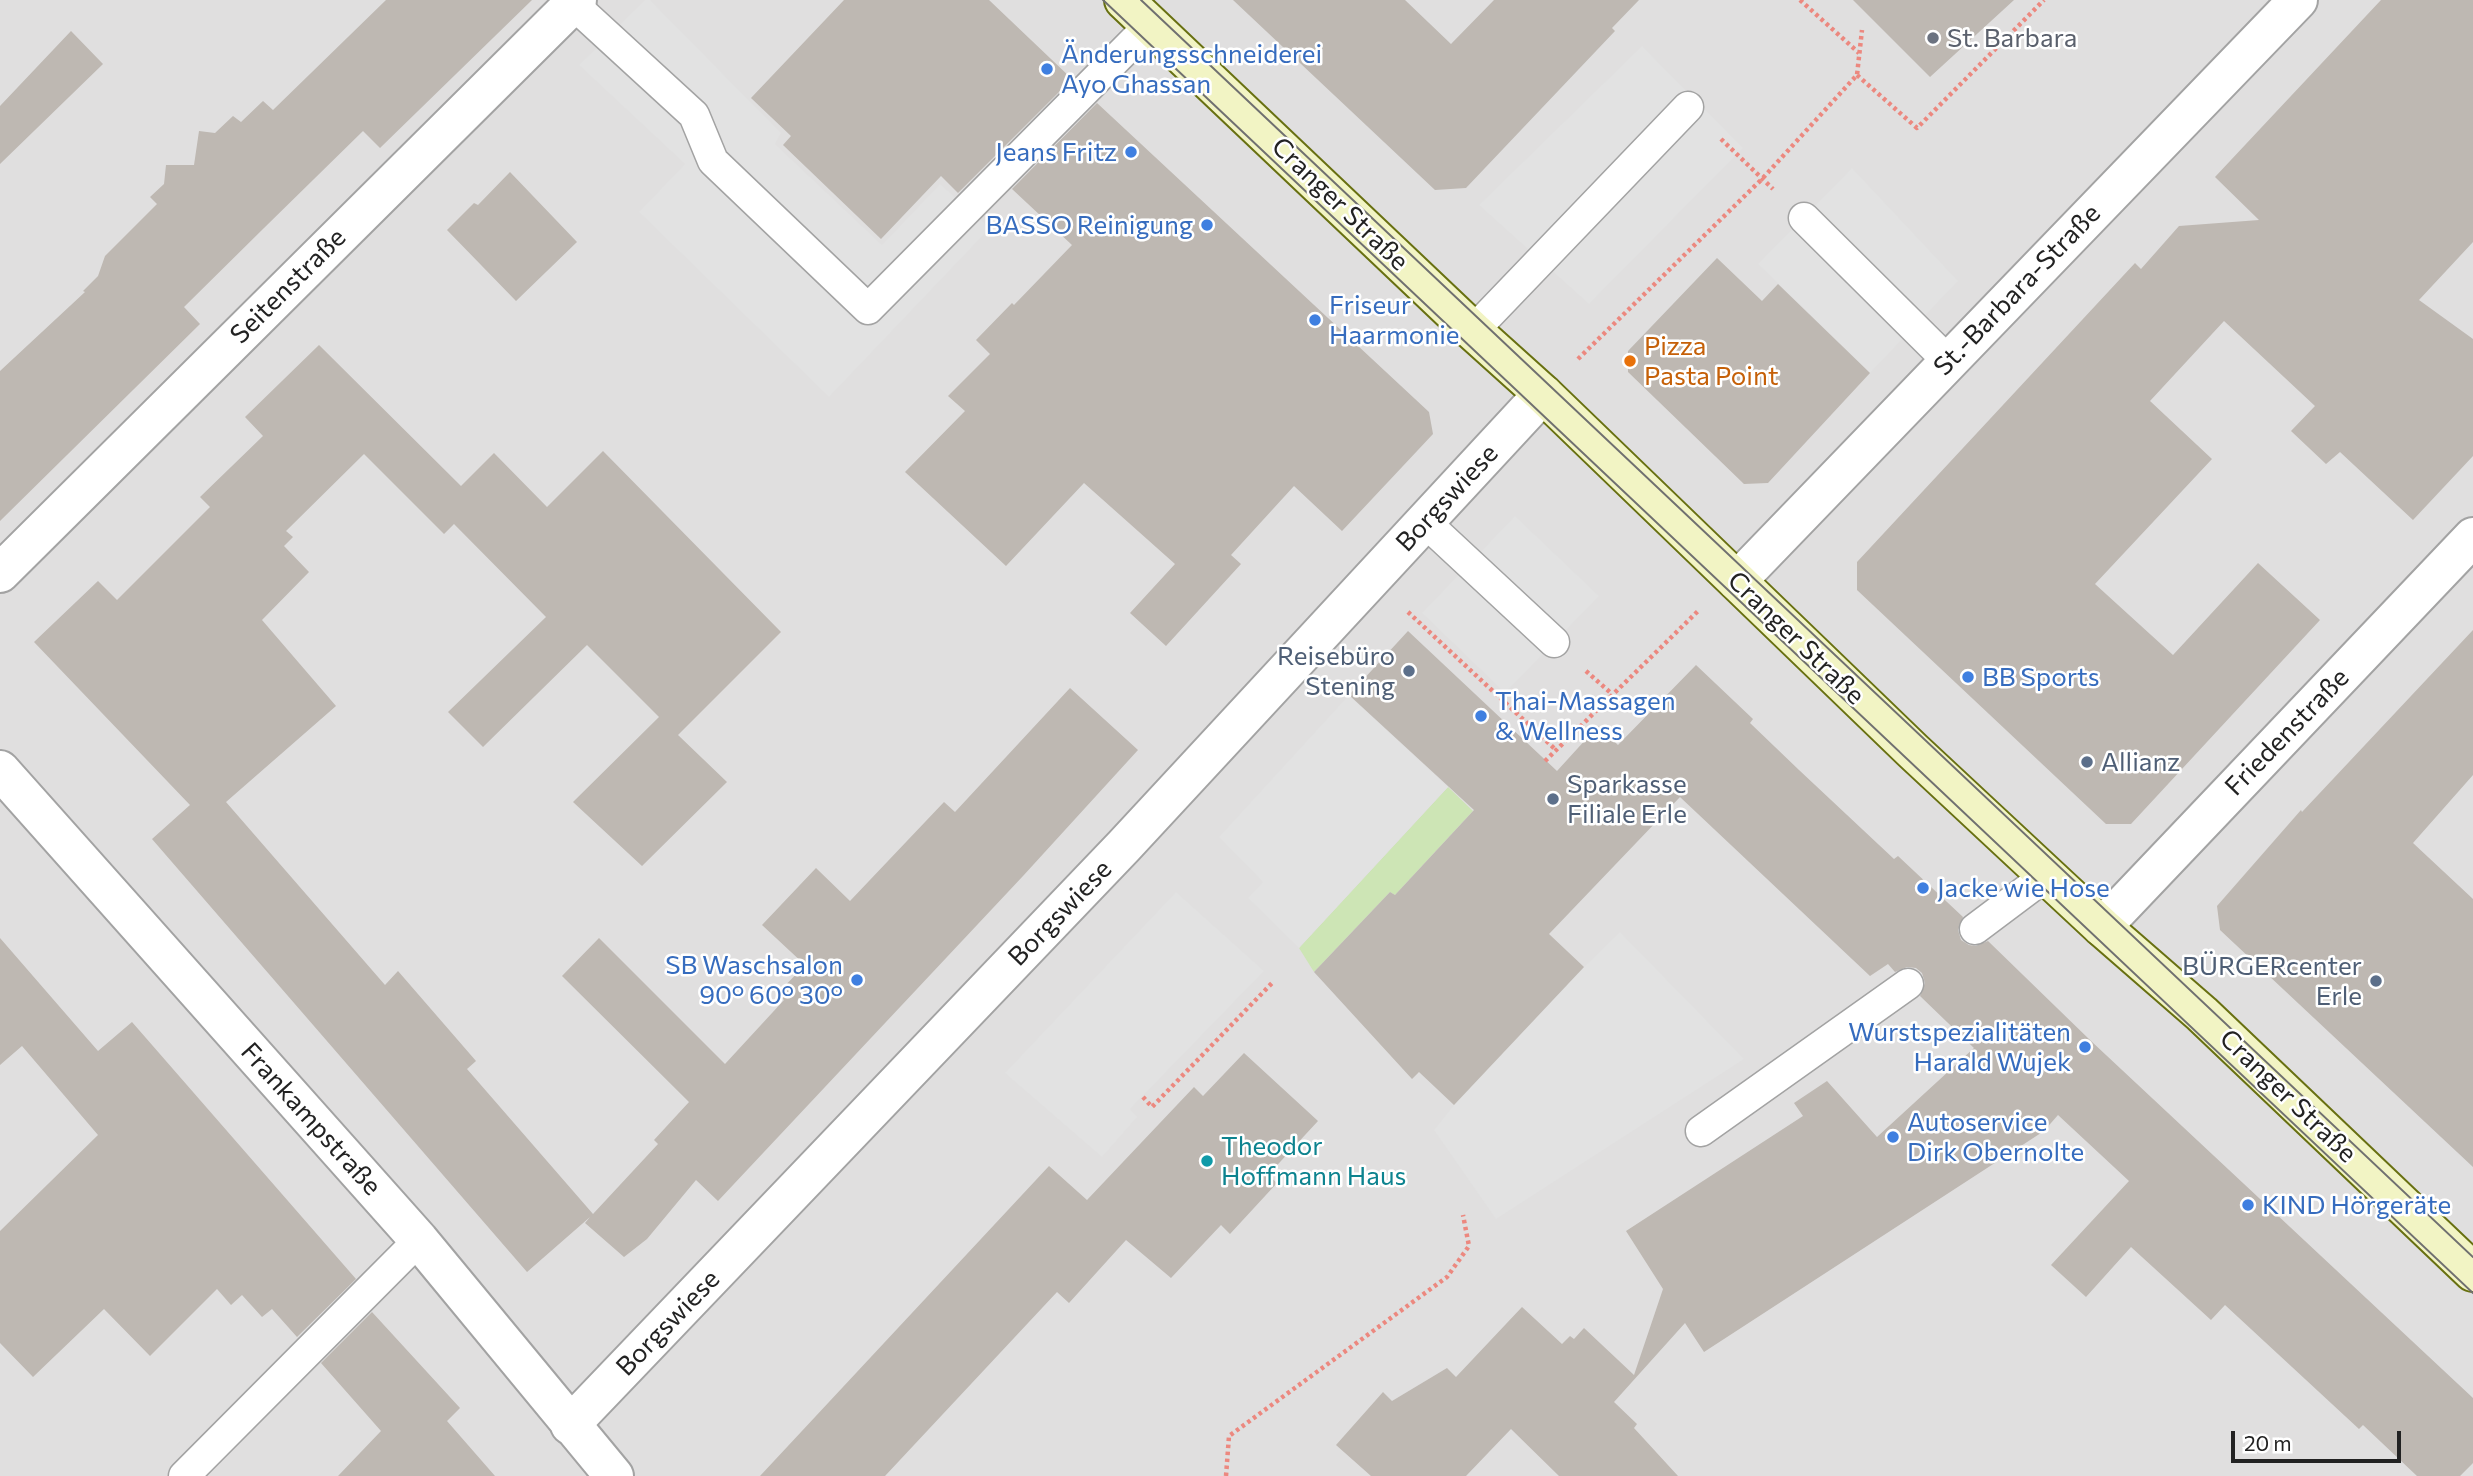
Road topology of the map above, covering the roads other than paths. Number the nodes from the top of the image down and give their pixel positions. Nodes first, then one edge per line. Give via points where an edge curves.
1 (2298, 0) edge
2 (575, 2) edge
3 (1137, 12) edge
4 (1688, 107) road end
5 (1804, 218) road end
6 (1473, 331) junction
7 (1948, 361) junction
8 (1543, 394) junction
9 (1425, 522) junction
10 (2473, 537) edge
11 (0, 573) edge
12 (1737, 580) junction
13 (1554, 642) dead end
14 (0, 770) edge
15 (2047, 875) junction
16 (2102, 927) junction
17 (1975, 929) dead end
18 (1908, 984) dead end
19 (1701, 1131) dead end
20 (419, 1241) junction
21 (2473, 1272) edge
22 (570, 1425) junction
23 (184, 1476) edge
24 (614, 1476) edge

1 - 7 street, St.-Barbara-Straße
2 - 3 lane via 694,115 713,161 868,309
2 - 11 street, Seitenstraße
3 - 6 main road, Cranger Straße
4 - 6 lane
5 - 7 lane
6 - 8 main road, Cranger Straße
7 - 12 street, St.-Barbara-Straße
8 - 9 street, Borgswiese
8 - 12 main road, Cranger Straße
9 - 13 lane
9 - 22 street, Borgswiese via 1115,856
10 - 16 street, Friedenstraße
12 - 15 main road, Cranger Straße
14 - 20 street, Frankampstraße
15 - 16 main road, Cranger Straße
15 - 17 lane
16 - 21 main road, Cranger Straße via 2202,1014
18 - 19 lane
20 - 22 street, Frankampstraße
20 - 23 lane
22 - 24 street, Frankampstraße

